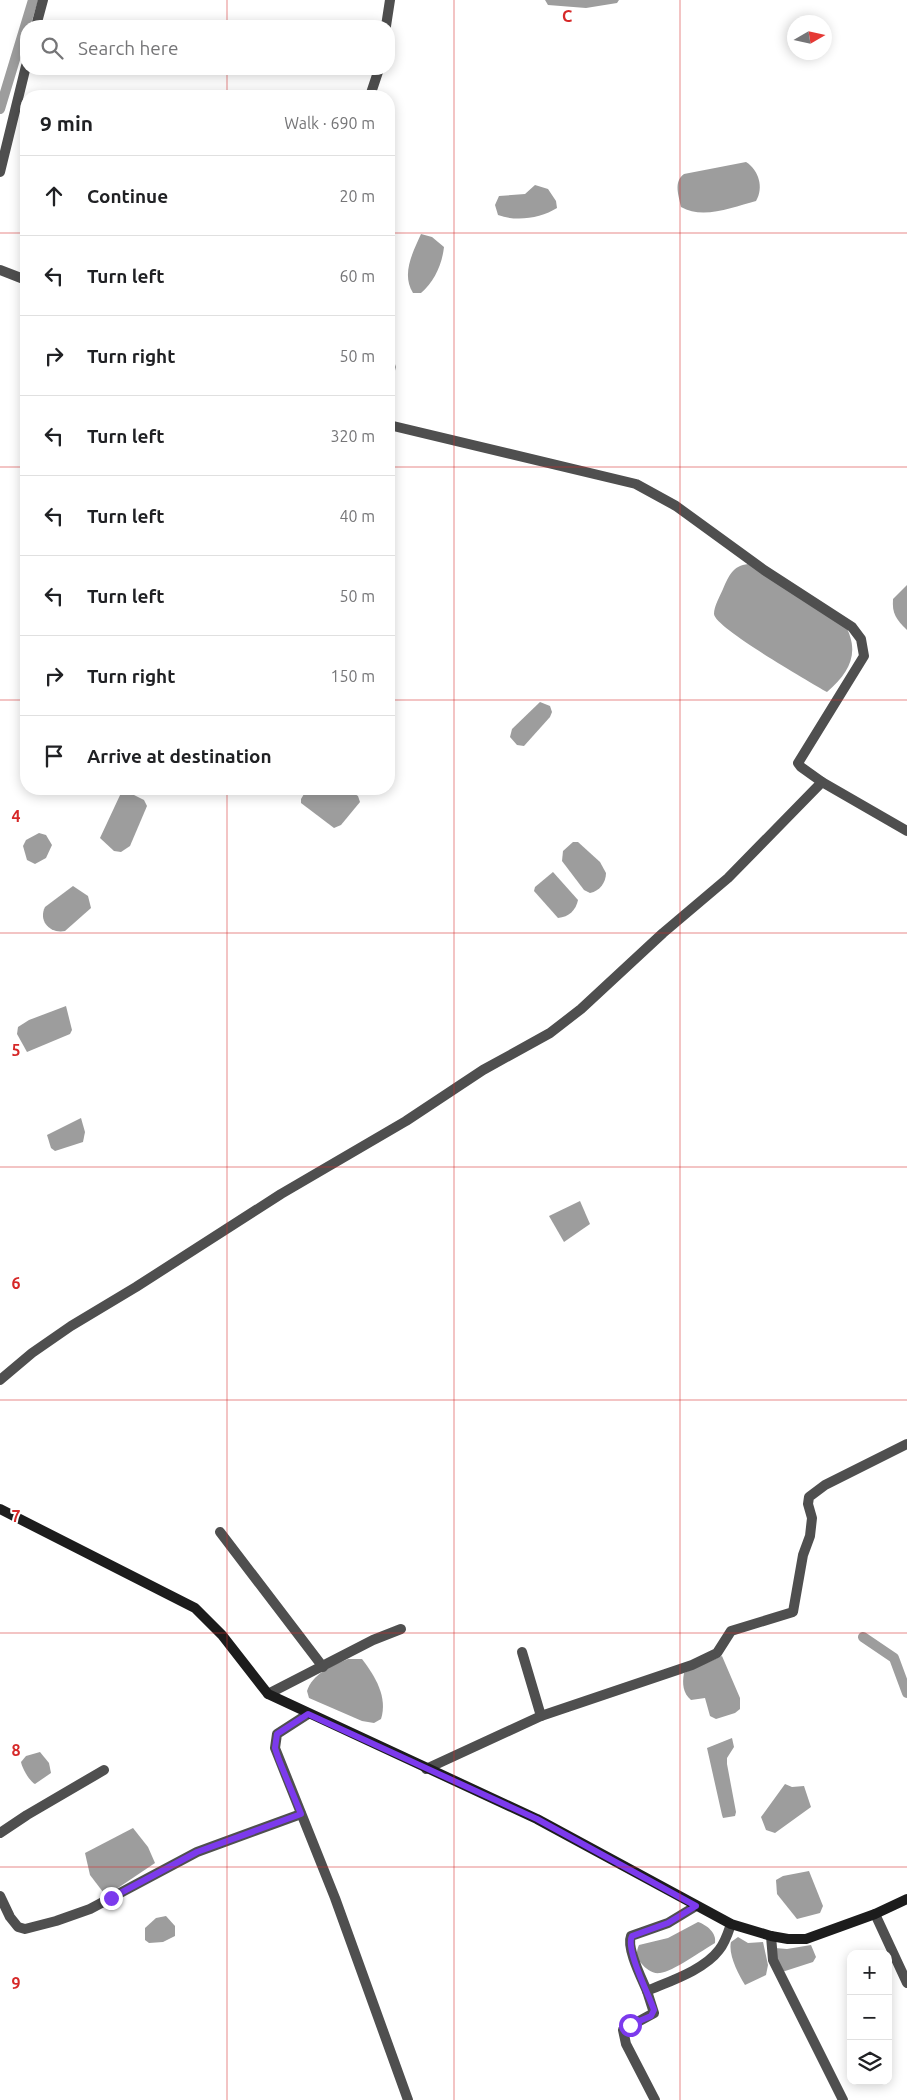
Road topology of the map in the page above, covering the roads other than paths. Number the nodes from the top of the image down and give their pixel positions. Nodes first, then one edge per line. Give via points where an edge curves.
1 (43, 0) edge
2 (390, 0) edge
3 (38, 20) edge
4 (387, 20) edge
5 (24, 75) edge
6 (377, 75) edge
7 (20, 90) edge
8 (20, 90) edge
9 (372, 90) edge
10 (0, 172) edge
11 (0, 270) edge
12 (20, 278) edge
13 (395, 426) edge
14 (822, 782) junction
15 (907, 831) edge
16 (0, 1380) edge
17 (907, 1444) edge
18 (0, 1509) edge
19 (220, 1532) dead end
20 (401, 1629) dead end
21 (522, 1652) dead end
22 (323, 1667) junction
23 (268, 1694) junction
24 (308, 1714) junction
25 (541, 1716) junction
26 (426, 1769) junction
27 (104, 1770) dead end
28 (301, 1814) junction
29 (0, 1833) edge
30 (0, 1896) edge
31 (907, 1899) edge
32 (696, 1906) junction
33 (875, 1914) junction
34 (731, 1924) junction
35 (772, 1936) junction
36 (907, 1983) edge
37 (647, 1991) junction
38 (408, 2100) edge
39 (655, 2100) edge
40 (843, 2100) edge

1 - 3 street
2 - 4 street
5 - 8 street
6 - 9 street
7 - 10 street
11 - 12 street
13 - 14 street via 636,484 676,506 764,570 852,627 861,639 864,656 798,762 801,768
14 - 15 street
14 - 16 street via 728,878 581,1010 550,1033 483,1070 414,1116 281,1194 71,1326
17 - 25 street via 825,1485 809,1497 810,1536 793,1612 731,1631 717,1653 692,1665
18 - 23 main road via 196,1608 222,1635
19 - 22 street
20 - 22 street
21 - 25 street
22 - 23 street
23 - 24 main road
24 - 26 main road
24 - 28 street via 277,1734 275,1748
25 - 26 street
26 - 32 main road via 537,1819
27 - 29 street
28 - 30 street via 197,1852 90,1909 49,1923 26,1929 18,1927
28 - 38 street
31 - 33 main road
32 - 34 main road
32 - 37 street via 629,1940
33 - 35 main road via 806,1939 788,1940
33 - 36 street
34 - 35 main road
34 - 37 street via 719,1951 709,1959
35 - 40 street via 773,1960
37 - 39 street via 654,2014 625,2027 622,2033

